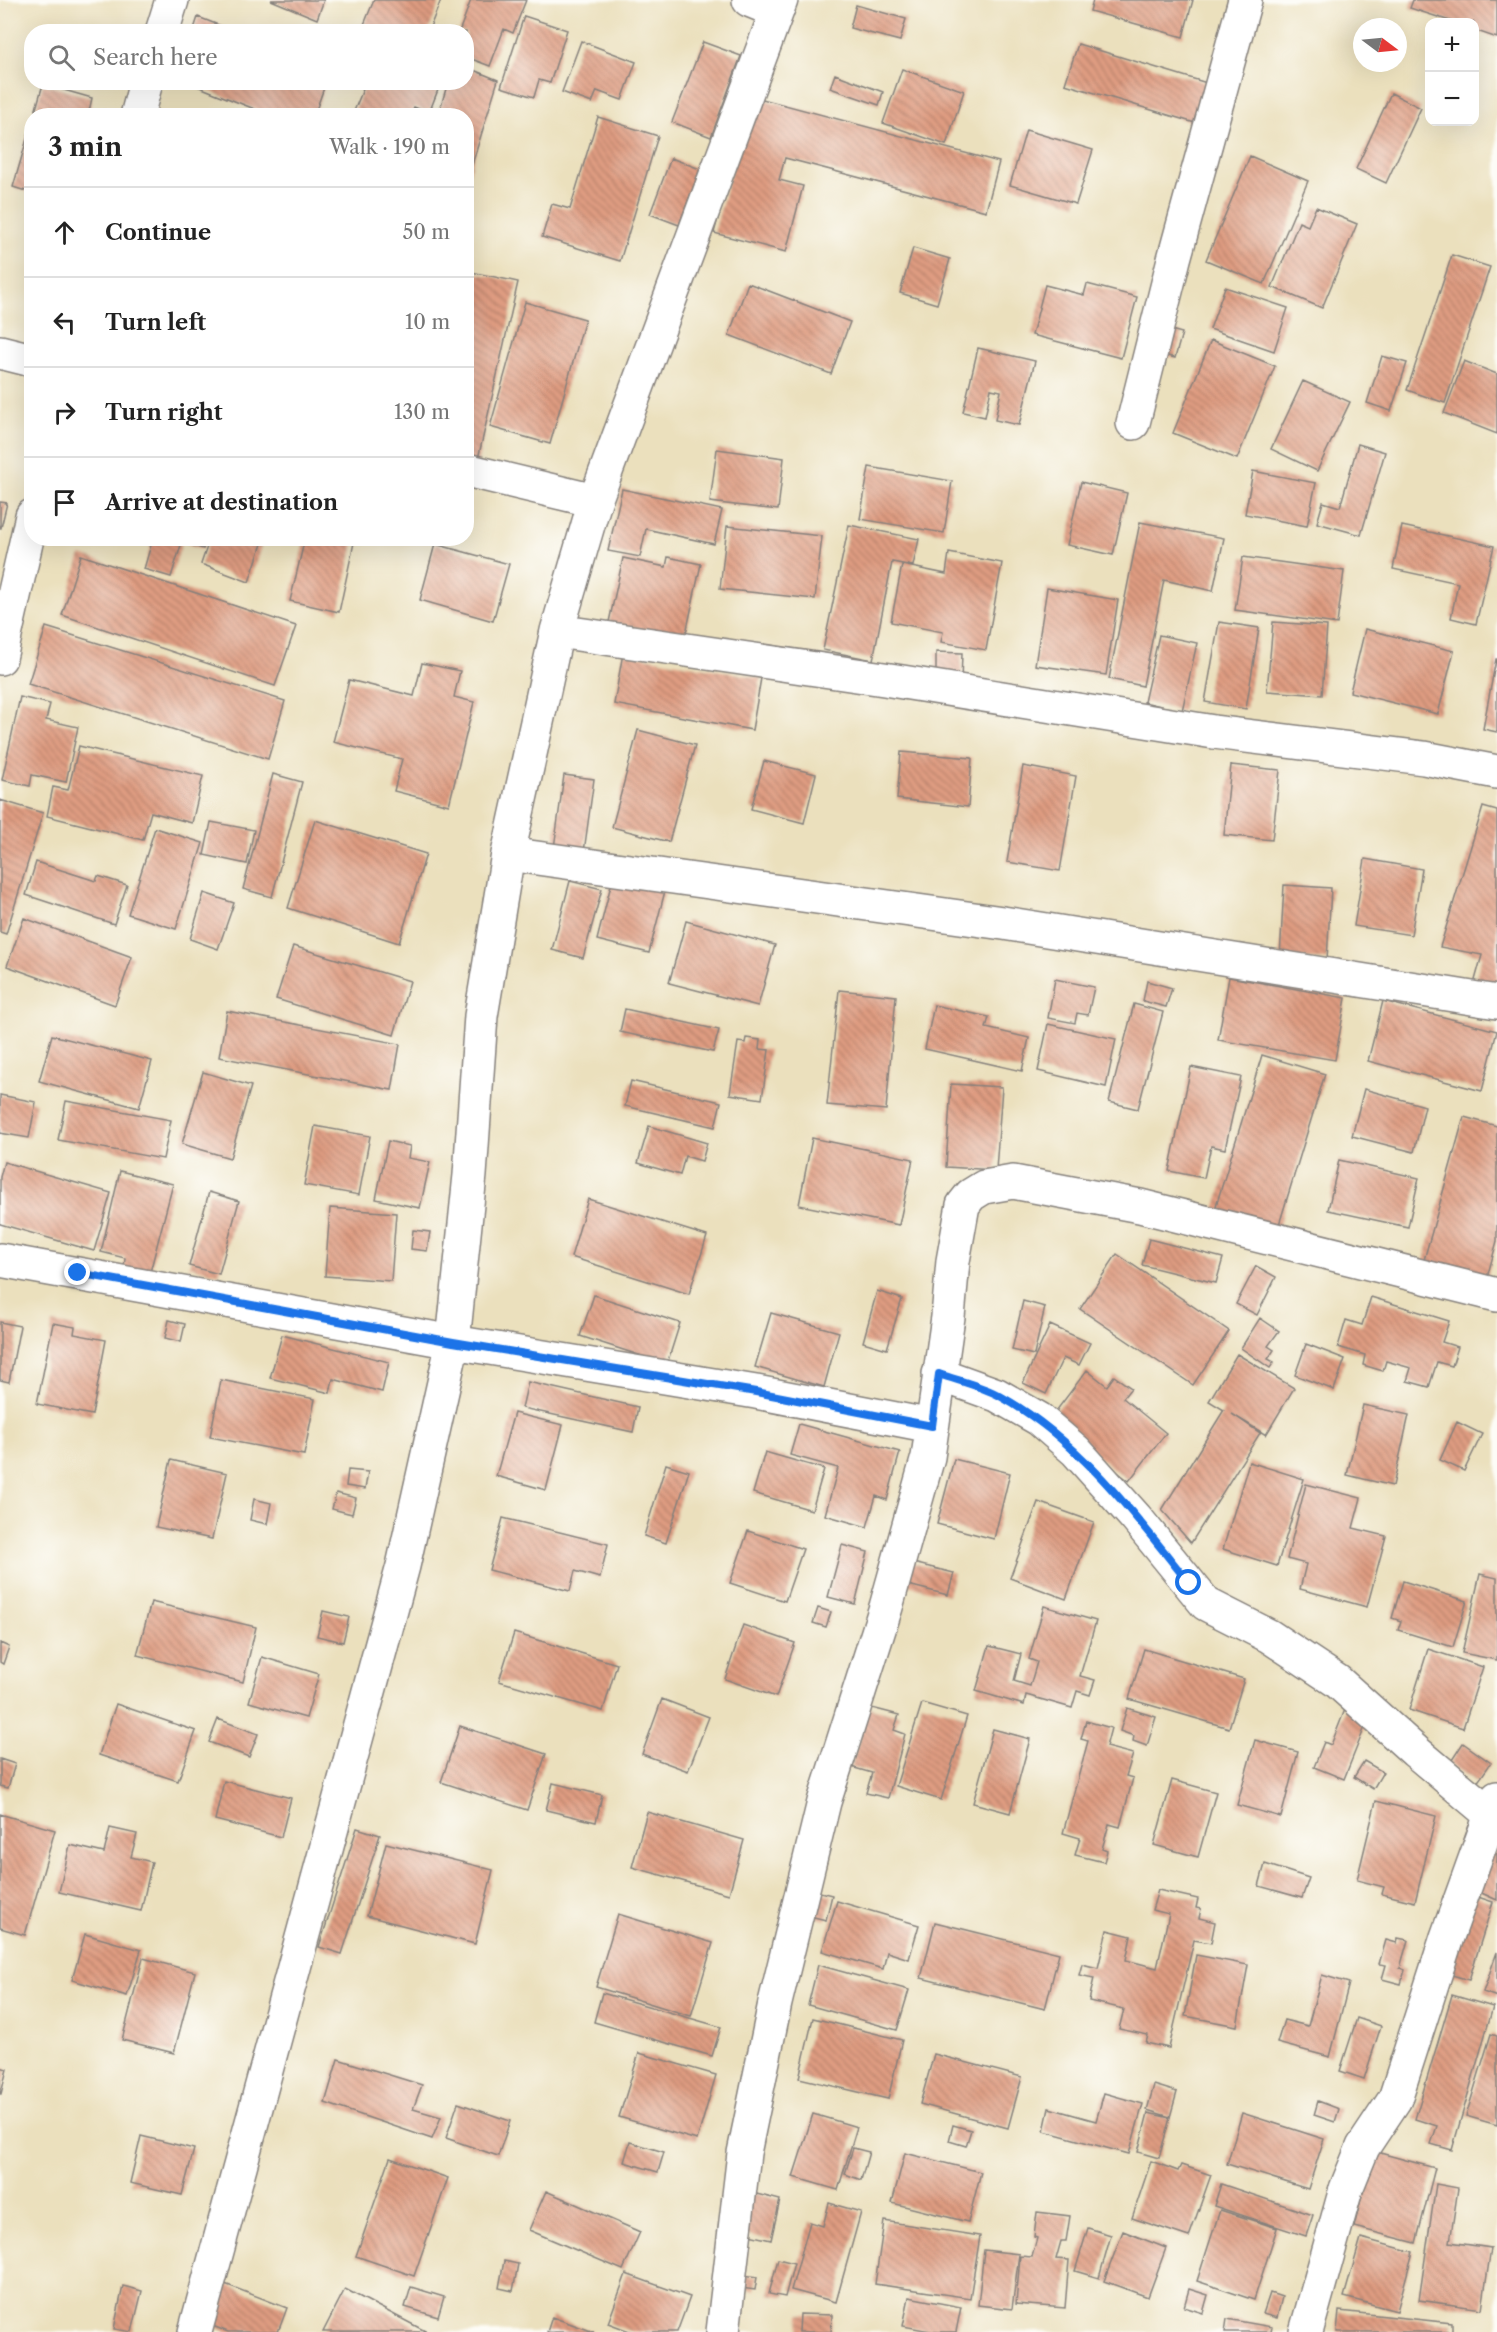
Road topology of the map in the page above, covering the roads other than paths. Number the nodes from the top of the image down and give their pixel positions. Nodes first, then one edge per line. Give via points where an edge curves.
1 (172, 0) edge
2 (1245, 0) edge
3 (768, 4) edge
4 (164, 24) edge
5 (144, 90) edge
6 (139, 108) edge
7 (0, 352) edge
8 (24, 358) edge
9 (1133, 423) dead end
10 (474, 472) edge
11 (595, 501) junction
12 (24, 541) edge
13 (6, 598) edge
14 (557, 631) junction
15 (0, 658) edge
16 (1497, 772) edge
17 (508, 854) junction
18 (1497, 1002) edge
19 (0, 1260) edge
20 (1497, 1295) edge
21 (453, 1342) junction
22 (939, 1374) junction
23 (932, 1426) junction
24 (1495, 1811) edge
25 (195, 2332) edge
26 (723, 2332) edge
27 (1306, 2332) edge

1 - 4 street
2 - 9 street
3 - 11 street
5 - 6 street
7 - 8 street
10 - 11 street
11 - 14 street
12 - 13 street
13 - 15 street
14 - 16 street via 1214,732 1424,758
14 - 17 street
17 - 18 street via 1004,923
17 - 21 street via 481,1016
19 - 21 street
20 - 22 street via 1140,1206 1013,1182 984,1187 963,1205
21 - 23 street via 756,1392
21 - 25 street via 403,1566
22 - 23 street
22 - 24 street via 997,1395 1039,1419 1076,1451 1137,1518 1206,1604 1278,1642 1337,1681
23 - 26 street via 910,1524 824,1802 775,2003 744,2153
24 - 27 street via 1447,1937 1395,2099 1363,2147 1346,2189

